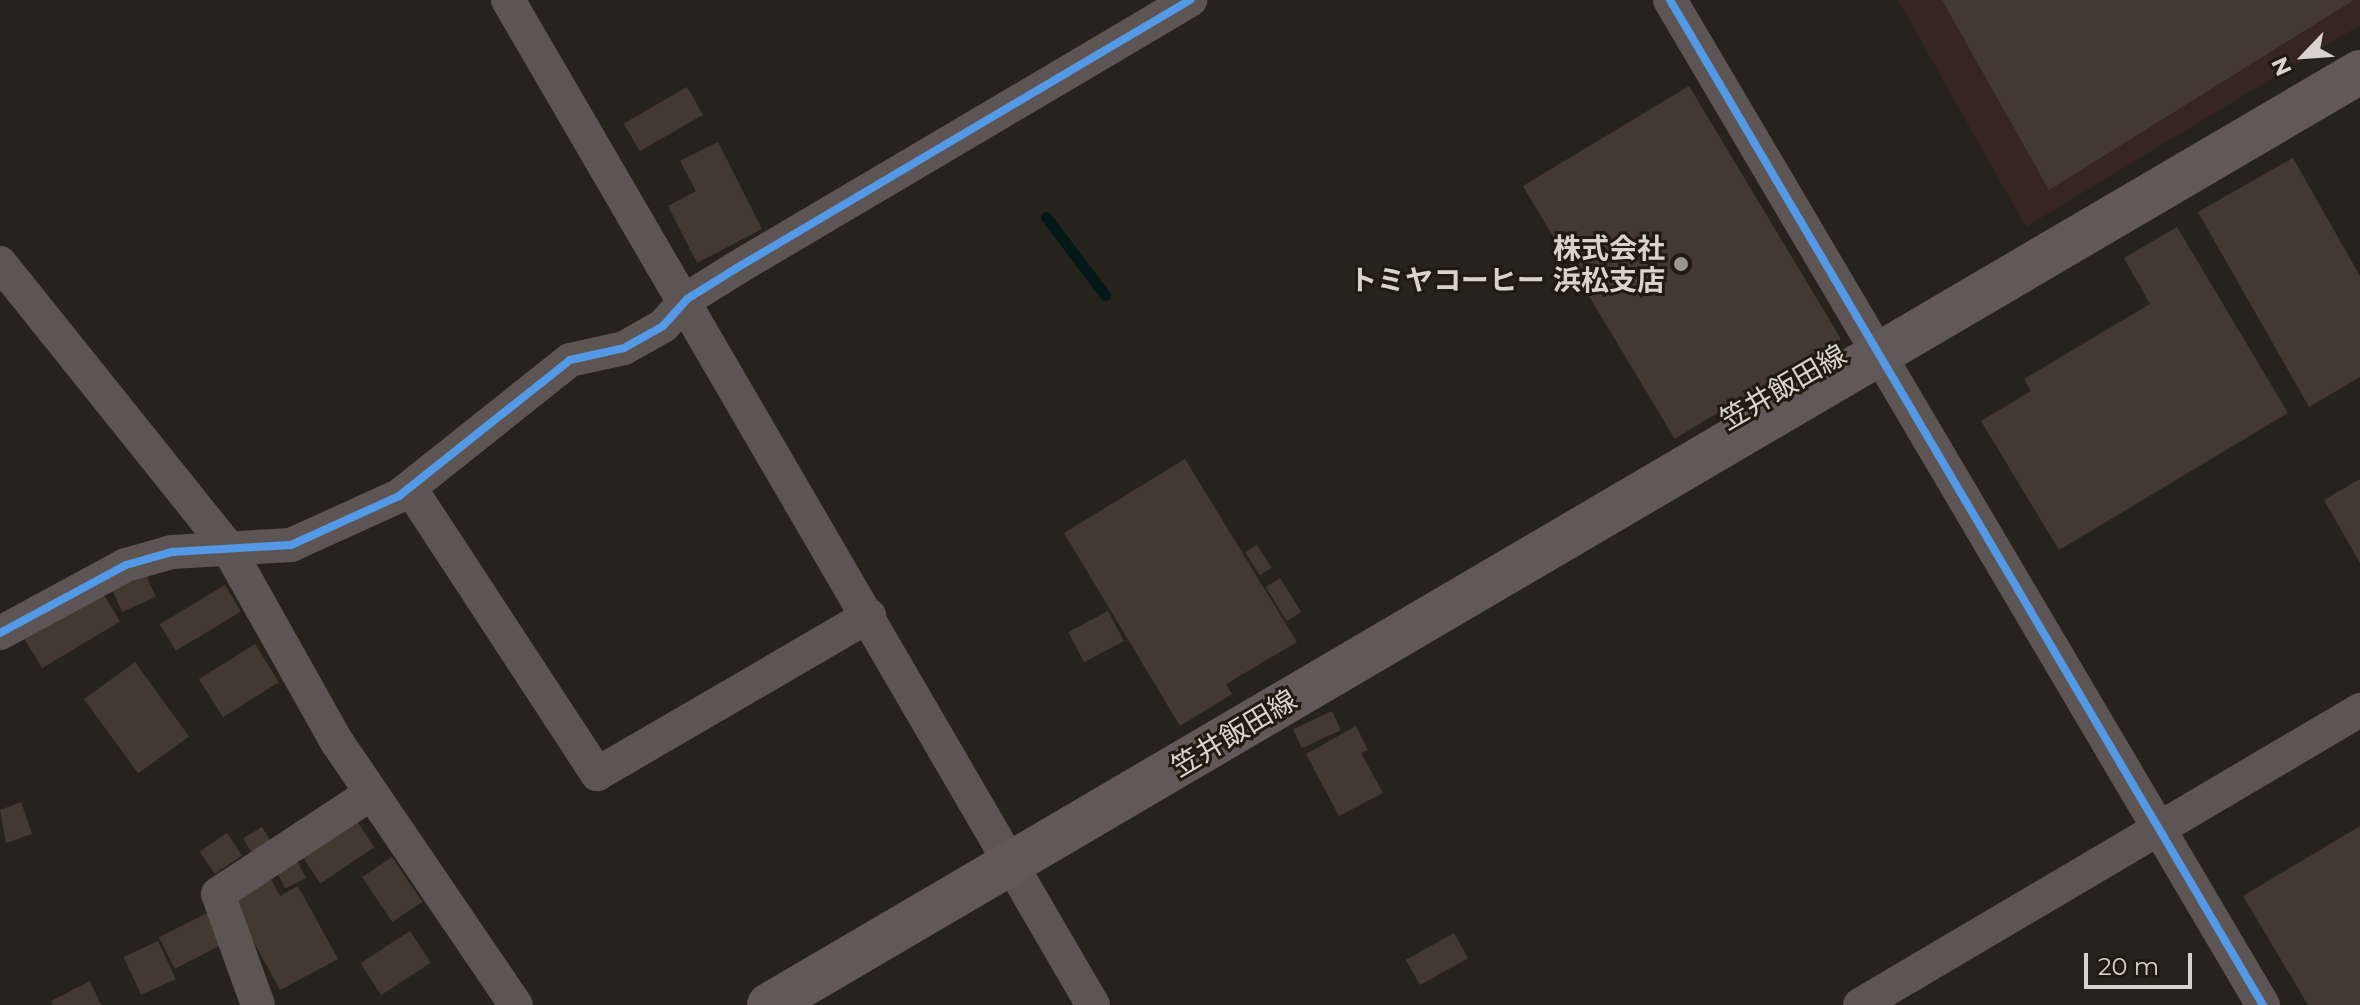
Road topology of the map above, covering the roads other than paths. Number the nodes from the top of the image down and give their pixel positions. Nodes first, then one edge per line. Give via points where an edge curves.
1 (508, 0) edge
2 (1190, 0) edge
3 (1670, 0) edge
4 (2360, 72) edge
5 (0, 263) edge
6 (687, 299) junction
7 (1880, 356) junction
8 (410, 488) junction
9 (228, 548) junction
10 (869, 616) junction
11 (0, 633) edge
12 (2360, 710) edge
13 (372, 793) junction
14 (2158, 824) junction
15 (1012, 864) junction
16 (258, 1005) edge
17 (516, 1005) edge
18 (769, 1005) edge
19 (1093, 1005) edge
20 (1860, 1005) edge
21 (2263, 1005) edge

1 - 6 street
2 - 6 street
3 - 7 street
4 - 7 main road, 笠井飯田線
5 - 9 street
6 - 8 street via 663,326 624,348 570,360
6 - 10 street
7 - 14 street
7 - 15 main road, 笠井飯田線
8 - 9 street via 291,545
8 - 10 street via 597,774
9 - 11 street via 172,552 126,565
9 - 13 street via 337,742
10 - 15 street
12 - 14 street
13 - 16 street via 218,894
13 - 17 street
14 - 20 street
14 - 21 street
15 - 18 main road, 笠井飯田線
15 - 19 street

